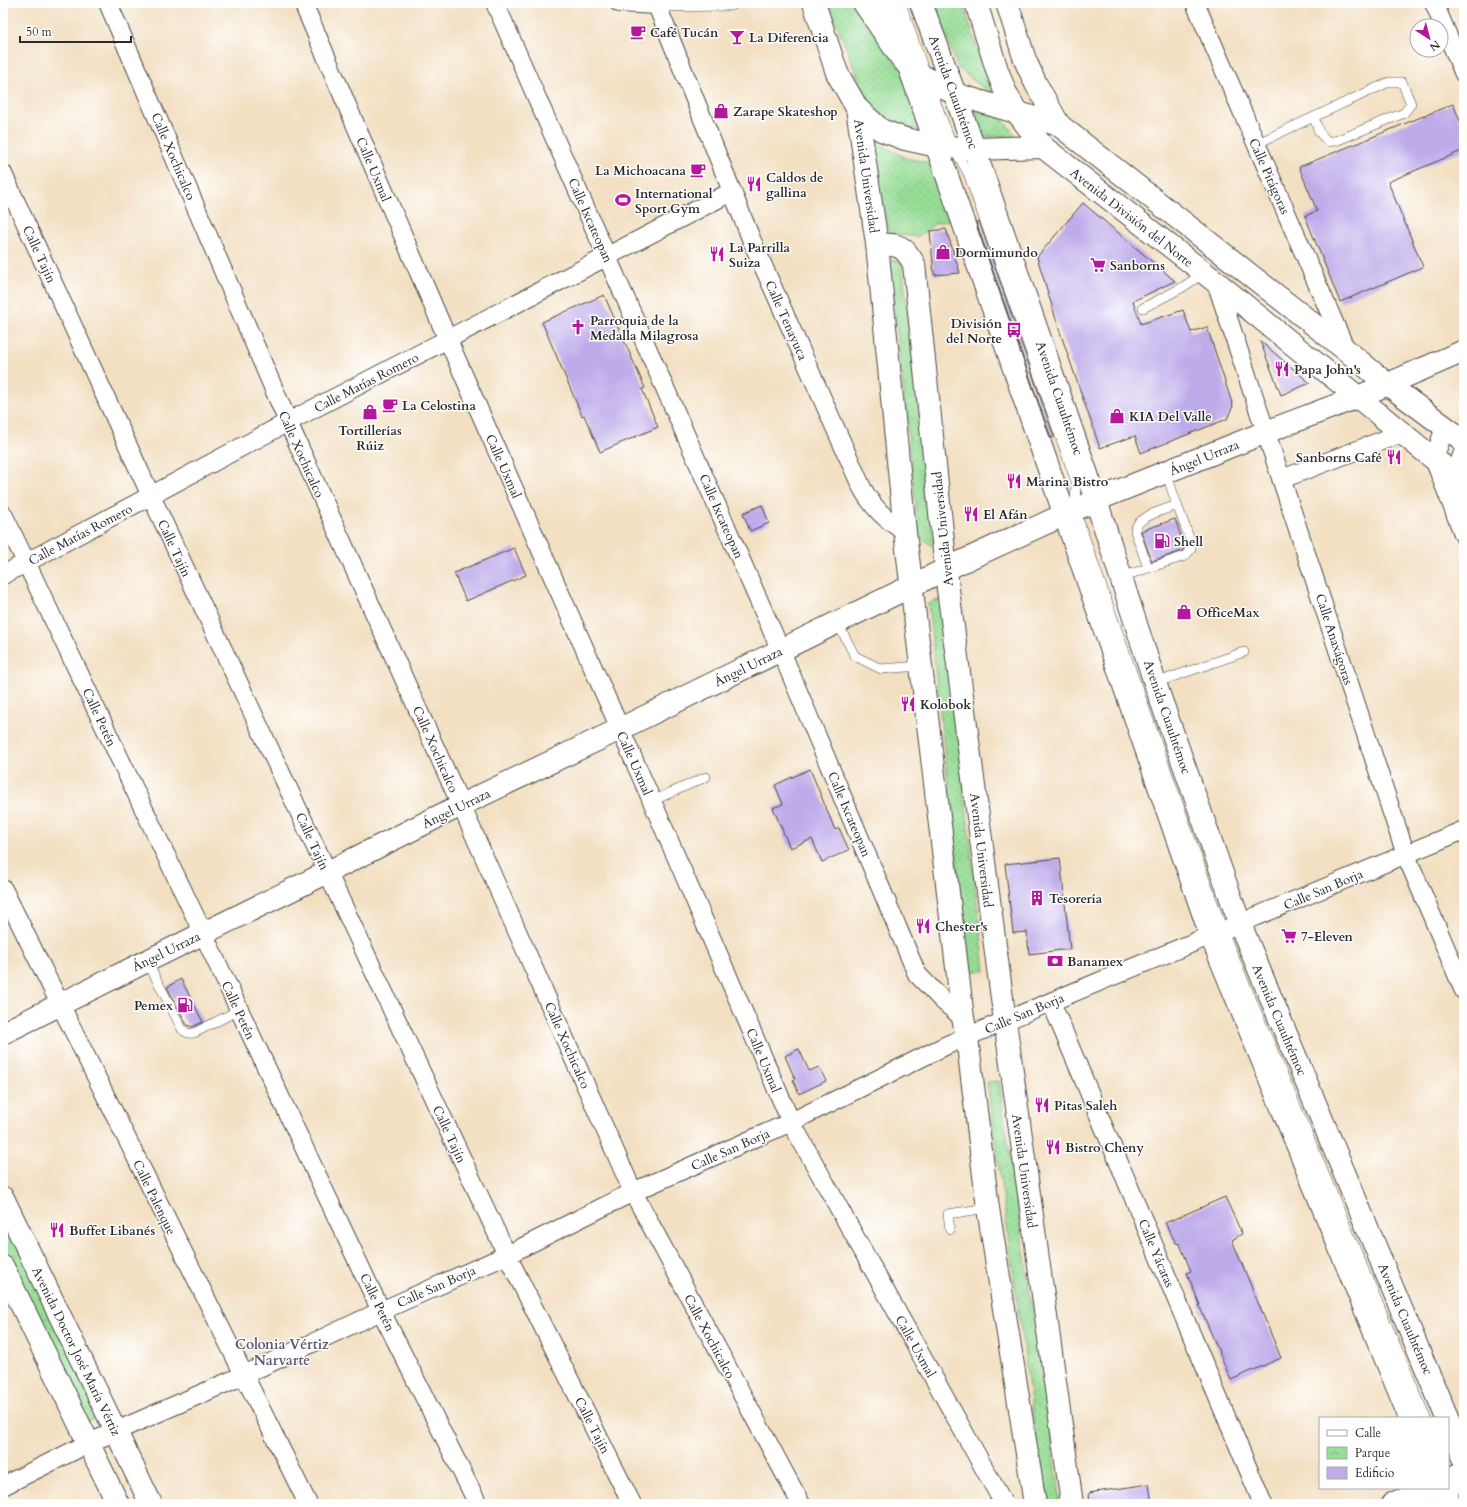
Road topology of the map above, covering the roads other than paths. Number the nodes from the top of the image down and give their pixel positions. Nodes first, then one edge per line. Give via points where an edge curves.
1 (108, 3) edge
2 (303, 3) edge
3 (495, 3) edge
4 (619, 3) edge
5 (814, 3) edge
6 (864, 3) edge
7 (887, 3) edge
8 (901, 3) edge
9 (921, 3) edge
10 (976, 3) edge
11 (1007, 3) edge
12 (1195, 3) edge
13 (1434, 3) edge
14 (656, 4) edge
15 (731, 4) edge
16 (1464, 74) edge
17 (919, 75) junction
18 (955, 94) junction
19 (857, 108) junction
20 (1016, 112) junction
21 (1314, 118) junction
22 (1059, 124) junction
23 (1256, 144) junction
24 (955, 147) junction
25 (1043, 147) junction
26 (3, 174) edge
27 (731, 192) junction
28 (877, 244) junction
29 (607, 256) junction
30 (1210, 278) junction
31 (1143, 308) dead end
32 (448, 340) junction
33 (1346, 350) junction
34 (1464, 351) edge
35 (1387, 384) junction
36 (1358, 397) junction
37 (288, 422) junction
38 (1445, 427) junction
39 (1266, 432) junction
40 (1402, 433) junction
41 (1464, 441) edge
42 (1464, 450) edge
43 (1434, 459) junction
44 (1166, 472) junction
45 (1460, 478) edge
46 (1282, 479) junction
47 (151, 496) junction
48 (1464, 496) edge
49 (1096, 500) junction
50 (1177, 505) junction
51 (1070, 512) junction
52 (3, 514) edge
53 (905, 532) junction
54 (1464, 536) edge
55 (27, 562) junction
56 (1148, 568) junction
57 (946, 569) junction
58 (3, 575) edge
59 (1121, 577) junction
60 (911, 585) junction
61 (837, 622) junction
62 (781, 651) junction
63 (1244, 652) dead end
64 (920, 666) junction
65 (1155, 683) junction
66 (620, 729) junction
67 (706, 778) dead end
68 (652, 801) junction
69 (461, 805) junction
70 (1464, 830) edge
71 (1406, 855) junction
72 (328, 872) junction
73 (3, 889) edge
74 (1224, 931) junction
75 (203, 933) junction
76 (147, 960) junction
77 (1464, 991) edge
78 (1051, 1002) junction
79 (60, 1005) junction
80 (239, 1010) junction
81 (1005, 1021) junction
82 (965, 1027) junction
83 (3, 1033) edge
84 (791, 1122) junction
85 (633, 1192) junction
86 (3, 1198) edge
87 (988, 1208) junction
88 (950, 1230) dead end
89 (507, 1255) junction
90 (3, 1267) edge
91 (381, 1311) junction
92 (244, 1375) junction
93 (1410, 1417) edge
94 (1426, 1417) edge
95 (1447, 1417) edge
96 (1449, 1421) edge
97 (116, 1432) junction
98 (89, 1443) junction
99 (1464, 1458) edge
100 (1452, 1480) edge
101 (3, 1486) edge
102 (1427, 1489) edge
103 (118, 1504) edge
104 (151, 1504) edge
105 (308, 1504) edge
106 (478, 1504) edge
107 (632, 1504) edge
108 (801, 1504) edge
109 (1004, 1504) edge
110 (1035, 1504) edge
111 (1072, 1504) edge
112 (1263, 1504) edge
113 (1392, 1504) edge
114 (1445, 1504) edge
115 (1455, 1504) edge

1 - 37 street, Calle Xochicalco
2 - 32 street, Calle Uxmal
3 - 29 street, Calle Ixcateopan
4 - 14 street
5 - 19 main road via 837,73
6 - 17 main road
7 - 17 main road, Avenida Cuauhtémoc
8 - 17 lane
9 - 18 main road, Avenida Cuauhtémoc
10 - 20 main road via 997,70
11 - 22 main road via 1025,60
12 - 23 street, Calle Pitágoras
13 - 16 street
14 - 15 street
14 - 27 street, Calle Tenayuca
17 - 18 main road
17 - 24 main road, Avenida Cuauhtémoc
18 - 20 main road
18 - 24 main road, Avenida Cuauhtémoc
19 - 24 main road via 881,130 905,139
19 - 28 main road, Avenida Universidad
20 - 22 main road
20 - 25 main road
21 - 21 lane via 1319,132 1328,142 1404,113 1411,104 1402,82 1388,82
21 - 23 lane
22 - 33 main road
23 - 33 street, Calle Pitágoras
24 - 25 main road
24 - 49 main road, Avenida Cuauhtémoc
24 - 51 main road, Avenida Cuauhtémoc
25 - 30 main road, Avenida División del Norte
26 - 47 street, Calle Tajín
27 - 29 street, Calle Matías Romero
27 - 53 street, Calle Tenayuca via 862,488 886,520
28 - 53 main road, Avenida Universidad
28 - 57 main road, Avenida Universidad via 897,245 908,253 914,264
29 - 32 street, Calle Matías Romero
29 - 62 street, Calle Ixcateopan
30 - 31 lane via 1183,287
30 - 36 main road, Avenida División del Norte
30 - 39 street, Calle Anaxágoras
32 - 37 street, Calle Matías Romero
32 - 66 street, Calle Uxmal
33 - 35 main road
34 - 35 main road, Ángel Urraza
35 - 36 main road, Ángel Urraza
35 - 38 main road
36 - 39 main road, Ángel Urraza
36 - 40 main road, Avenida División del Norte
37 - 47 street, Calle Matías Romero
37 - 69 street, Calle Xochicalco
38 - 41 main road
38 - 43 street
39 - 44 main road, Ángel Urraza
39 - 46 street, Calle Anaxágoras
40 - 43 main road, Avenida División del Norte
40 - 46 street
42 - 45 street
43 - 45 main road, Avenida División del Norte
43 - 54 street
44 - 49 main road, Ángel Urraza
44 - 50 lane
45 - 48 street
46 - 71 street, Calle Anaxágoras
47 - 55 street, Calle Matías Romero
47 - 72 street, Calle Tajín
49 - 51 main road, Ángel Urraza
49 - 59 main road, Avenida Cuauhtémoc
50 - 56 lane via 1142,519 1136,527 1135,531
50 - 56 lane via 1191,542 1191,549 1185,556
51 - 57 main road, Ángel Urraza
51 - 74 main road, Avenida Cuauhtémoc
52 - 55 street, Calle Petén
53 - 60 main road, Avenida Universidad
55 - 58 street, Calle Matías Romero
55 - 75 street, Calle Petén
56 - 59 lane
57 - 60 main road, Ángel Urraza
57 - 81 main road, Avenida Universidad
59 - 65 main road, Avenida Cuauhtémoc
60 - 61 main road, Ángel Urraza
60 - 64 main road, Avenida Universidad
61 - 62 main road, Ángel Urraza
61 - 64 lane via 855,656 882,669
62 - 66 main road, Ángel Urraza
62 - 82 street, Calle Ixcateopan via 917,974
63 - 65 lane
64 - 82 main road, Avenida Universidad
65 - 74 main road, Avenida Cuauhtémoc
66 - 68 street, Calle Uxmal
66 - 69 main road, Ángel Urraza
67 - 68 lane
68 - 84 street, Calle Uxmal
69 - 72 main road, Ángel Urraza
69 - 85 street, Calle Xochicalco
70 - 71 street, Calle San Borja
71 - 74 street, Calle San Borja
71 - 77 street, Calle Anaxágoras
72 - 75 main road, Ángel Urraza
72 - 89 street, Calle Tajín
73 - 79 street, Calle Palenque
74 - 78 street, Calle San Borja
74 - 93 main road, Avenida Cuauhtémoc
74 - 94 lane
74 - 95 main road, Avenida Cuauhtémoc
75 - 76 main road, Ángel Urraza
75 - 80 street, Calle Petén
76 - 79 main road, Ángel Urraza
76 - 80 lane via 185,1032 194,1033
78 - 81 street, Calle San Borja
78 - 112 street, Calle Yácatas
79 - 83 main road, Ángel Urraza
79 - 92 street, Calle Palenque
80 - 91 street, Calle Petén
81 - 82 street, Calle San Borja
81 - 111 main road, Avenida Universidad
82 - 84 street, Calle San Borja via 947,1045
82 - 87 main road, Avenida Universidad
84 - 85 street, Calle San Borja
84 - 109 street, Calle Uxmal
85 - 89 street, Calle San Borja
85 - 108 street, Calle Xochicalco
86 - 97 main road, Avenida Doctor José María Vértiz
87 - 88 lane via 948,1214
87 - 110 main road, Avenida Universidad
89 - 91 street, Calle San Borja
89 - 107 street, Calle Tajín
90 - 98 main road
91 - 92 street, Calle San Borja
91 - 106 street, Calle Petén
92 - 97 street, Calle San Borja
92 - 105 street, Calle Palenque
96 - 99 main road, Avenida Cuauhtémoc
97 - 98 street, Calle San Borja
97 - 104 main road, Avenida Doctor José María Vértiz
98 - 101 street, Calle San Borja
98 - 103 main road
100 - 114 main road
100 - 115 lane
102 - 113 main road

